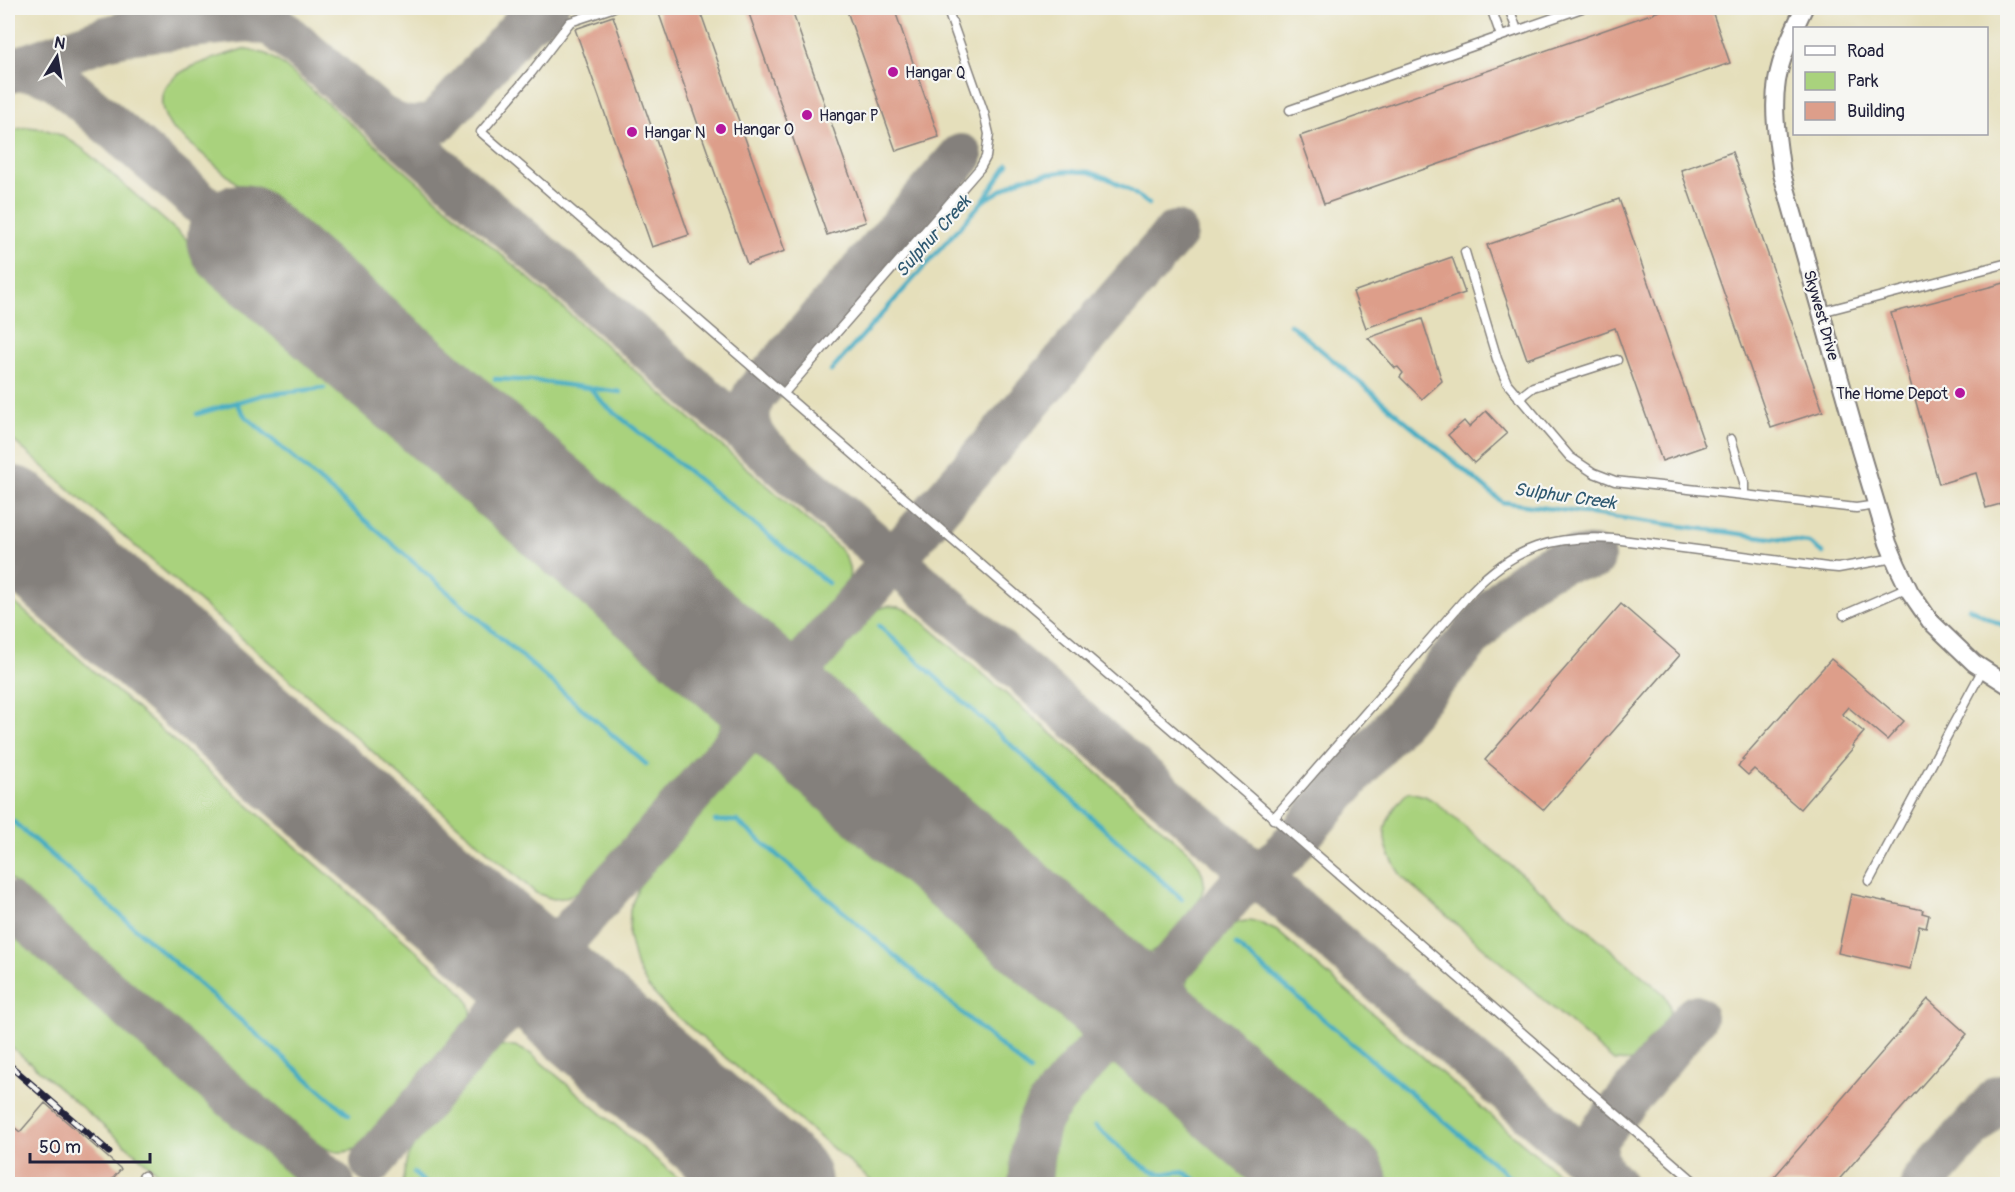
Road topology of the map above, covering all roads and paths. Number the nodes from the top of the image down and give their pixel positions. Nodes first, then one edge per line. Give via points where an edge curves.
1 (612, 8) edge
2 (947, 8) edge
3 (1491, 8) edge
4 (1509, 8) edge
5 (1582, 8) edge
6 (1804, 8) edge
7 (1797, 27) edge
8 (1517, 30) junction
9 (1501, 36) junction
10 (1793, 36) edge
11 (1290, 110) dead end
12 (1465, 252) dead end
13 (2007, 263) edge
14 (1821, 312) junction
15 (1617, 360) dead end
16 (783, 393) junction
17 (1520, 398) junction
18 (1731, 439) dead end
19 (1744, 495) junction
20 (1877, 505) junction
21 (1894, 558) junction
22 (1908, 587) junction
23 (1844, 615) dead end
24 (1983, 669) junction
25 (2007, 685) edge
26 (1274, 819) junction
27 (1869, 881) dead end
28 (144, 1176) dead end
29 (137, 1185) edge
30 (1697, 1185) edge

1 - 16 lane via 570,22 481,132
2 - 16 lane via 984,113 989,134 986,157
3 - 9 lane
4 - 8 lane
5 - 8 lane
6 - 7 street, Skywest Drive
8 - 9 lane
9 - 11 lane
10 - 14 street, Skywest Drive via 1776,83 1775,118 1782,174
12 - 17 lane via 1497,359 1507,383
13 - 14 lane
14 - 20 street, Skywest Drive
15 - 17 lane via 1533,387
16 - 26 lane
17 - 19 lane via 1570,458 1594,473 1615,481
18 - 19 lane
19 - 20 lane via 1856,508
20 - 21 street, Skywest Drive
21 - 22 street, Skywest Drive
21 - 26 lane via 1827,567 1585,537 1561,539 1527,550 1499,565 1472,591
22 - 23 lane
22 - 24 street, Skywest Drive via 1930,621
24 - 25 street, Skywest Drive
24 - 27 lane
26 - 30 lane
28 - 29 lane

